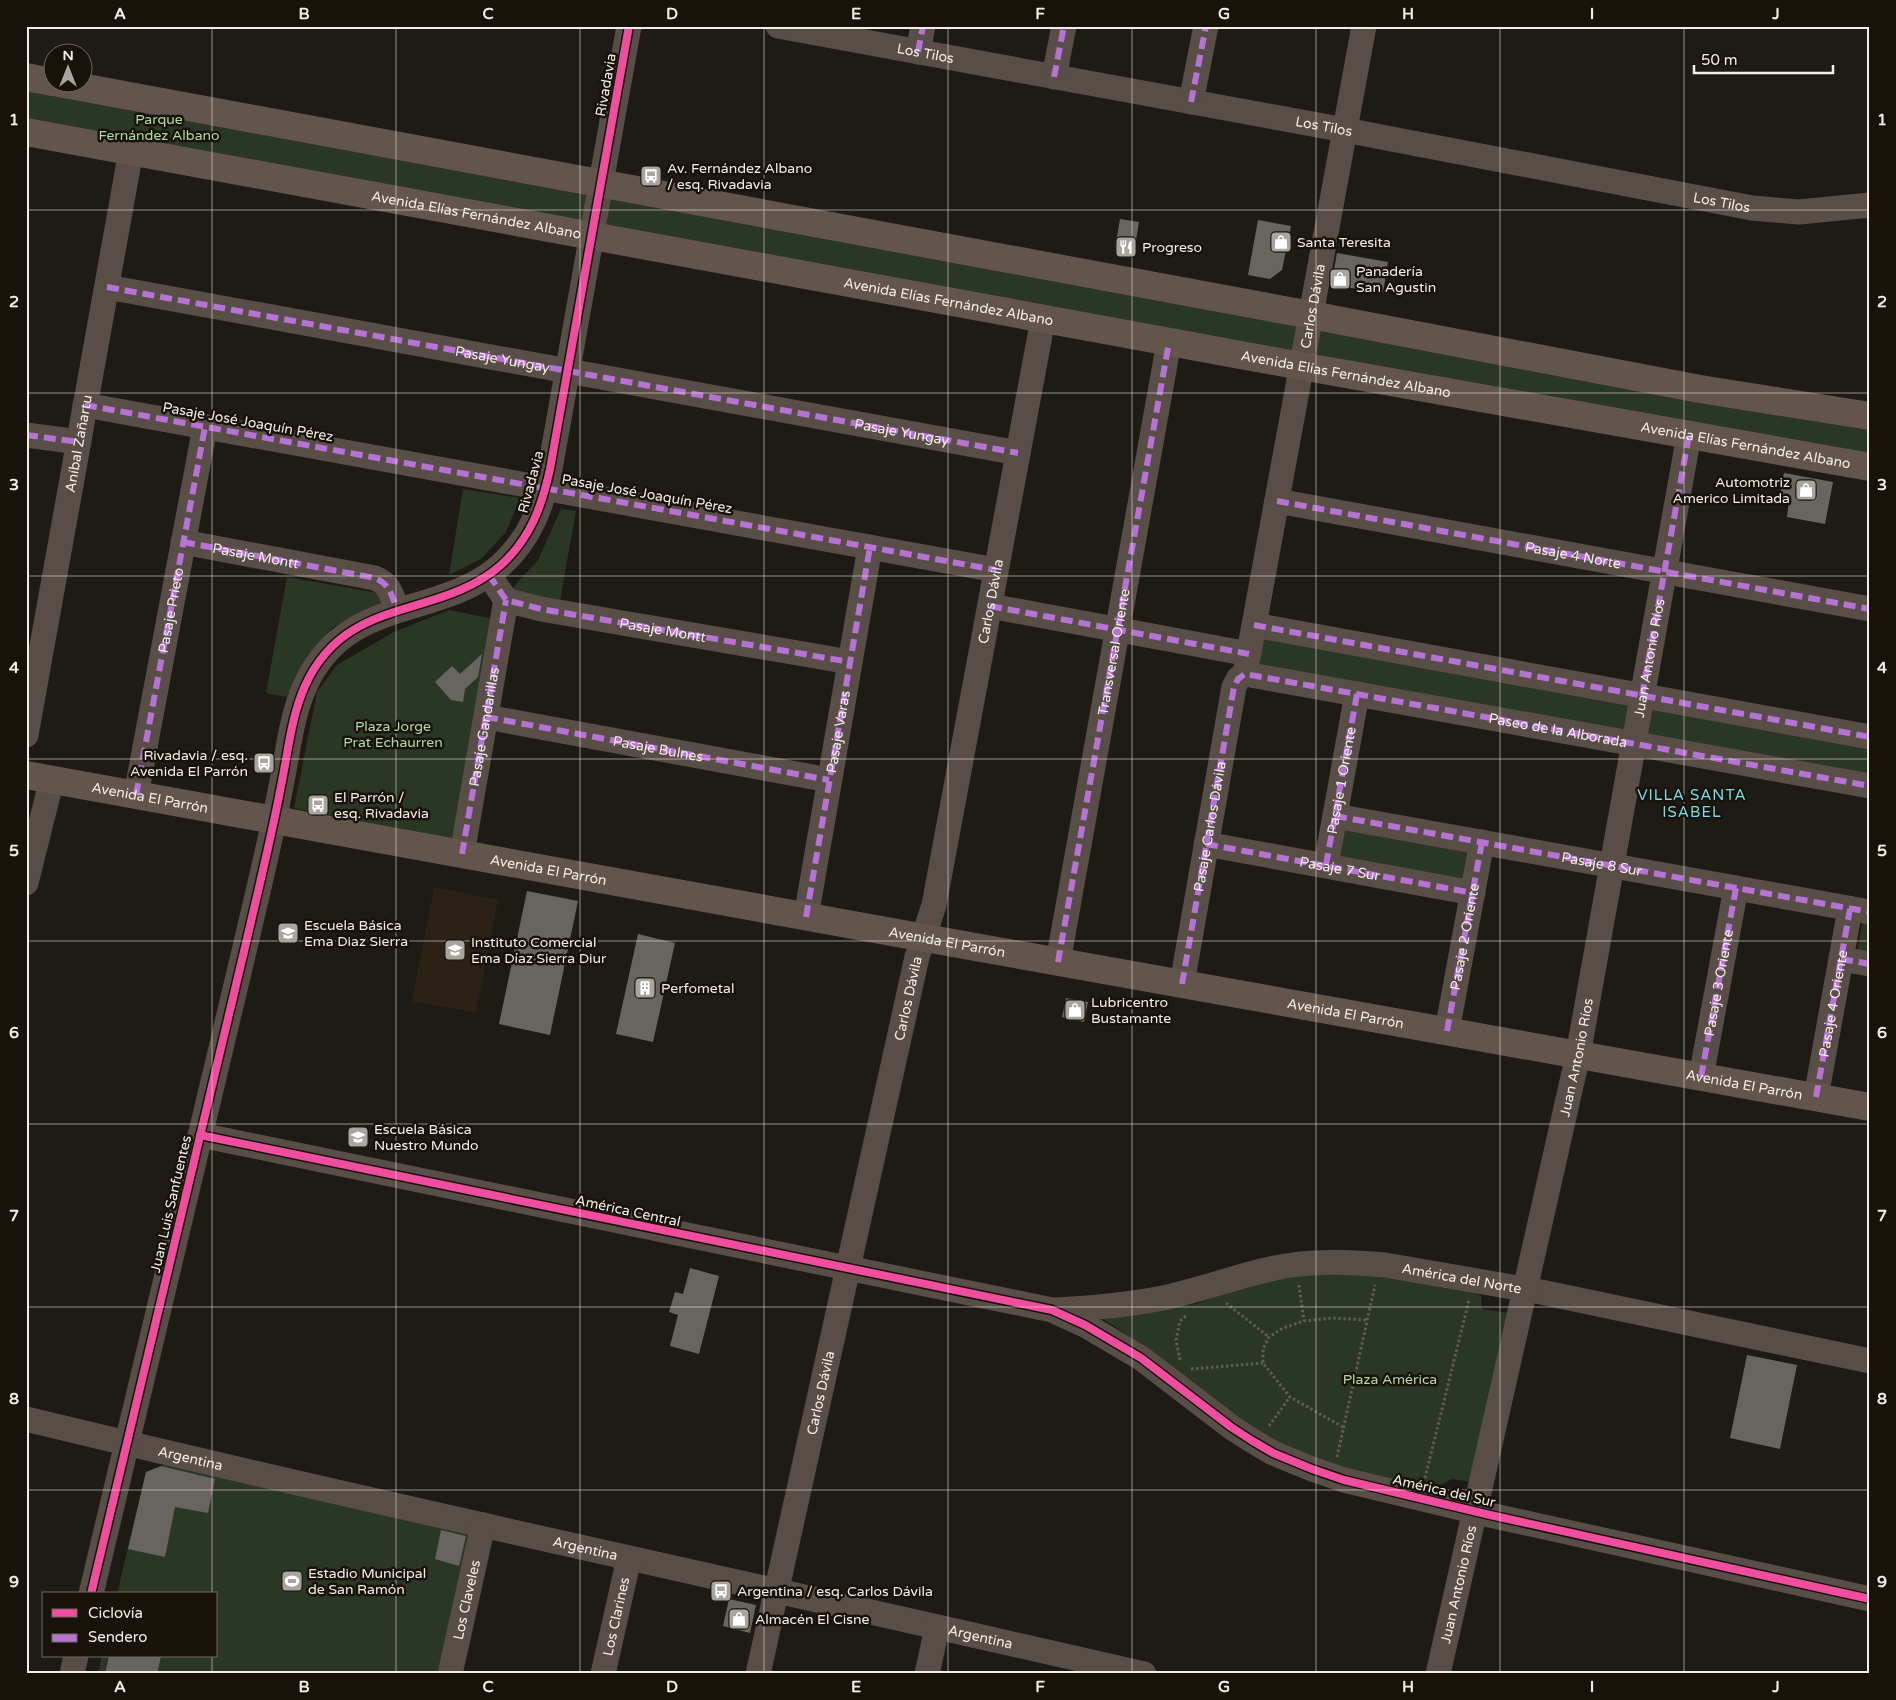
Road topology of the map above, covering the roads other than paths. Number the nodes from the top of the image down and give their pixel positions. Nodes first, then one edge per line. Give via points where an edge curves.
1 (629, 26) edge
2 (923, 26) edge
3 (1064, 26) edge
4 (1206, 26) edge
5 (1364, 26) edge
6 (781, 27) edge
7 (918, 52) junction
8 (26, 77) edge
9 (1054, 77) junction
10 (42, 80) edge
11 (92, 89) edge
12 (1191, 102) junction
13 (1345, 130) junction
14 (26, 132) edge
15 (131, 151) junction
16 (601, 184) junction
17 (1870, 205) edge
18 (592, 236) junction
19 (107, 287) junction
20 (1311, 315) junction
21 (1043, 319) junction
22 (1169, 342) junction
23 (1301, 366) junction
24 (567, 371) junction
25 (85, 405) junction
26 (1870, 416) edge
27 (204, 426) junction
28 (26, 435) edge
29 (1689, 436) junction
30 (79, 442) junction
31 (1018, 453) junction
32 (1870, 466) edge
33 (546, 488) junction
34 (1277, 501) junction
35 (183, 542) junction
36 (870, 547) junction
37 (996, 570) junction
38 (1664, 571) junction
39 (489, 575) junction
40 (506, 600) junction
41 (990, 606) junction
42 (1870, 609) edge
43 (397, 610) junction
44 (1254, 625) junction
45 (1118, 629) junction
46 (850, 662) junction
47 (1247, 664) junction
48 (1357, 694) junction
49 (1642, 696) junction
50 (486, 718) junction
51 (26, 735) edge
52 (1870, 737) edge
53 (1633, 744) junction
54 (39, 777) edge
55 (829, 780) junction
56 (1870, 786) edge
57 (136, 794) junction
58 (1335, 816) junction
59 (274, 820) junction
60 (1482, 842) junction
61 (1206, 844) junction
62 (462, 854) junction
63 (1326, 865) junction
64 (1612, 866) junction
65 (26, 883) edge
66 (1736, 888) junction
67 (1473, 893) junction
68 (1860, 911) edge
69 (806, 916) junction
70 (925, 938) junction
71 (1841, 959) junction
72 (1058, 962) junction
73 (1870, 964) edge
74 (1182, 984) junction
75 (1447, 1031) junction
76 (1578, 1055) junction
77 (1701, 1077) junction
78 (1816, 1098) junction
79 (1870, 1107) edge
80 (200, 1135) junction
81 (849, 1270) junction
82 (1525, 1289) junction
83 (1052, 1310) junction
84 (1870, 1362) edge
85 (26, 1419) edge
86 (127, 1443) junction
87 (1475, 1512) junction
88 (484, 1525) junction
89 (628, 1558) junction
90 (91, 1592) edge
91 (776, 1592) junction
92 (1870, 1599) edge
93 (937, 1628) junction
94 (76, 1658) edge
95 (1097, 1668) edge
96 (72, 1674) edge
97 (450, 1674) edge
98 (603, 1674) edge
99 (758, 1674) edge
100 (927, 1674) edge
101 (1144, 1674) edge
102 (1438, 1674) edge

1 - 16 street, Rivadavia
2 - 7 street
3 - 9 street
4 - 12 street
5 - 13 street, Carlos Dávila
6 - 7 street, Los Tilos
7 - 9 street, Los Tilos
8 - 10 main road
9 - 12 street, Los Tilos
11 - 16 main road
12 - 13 street, Los Tilos
13 - 17 street, Los Tilos via 1752,208 1799,212
13 - 20 street, Carlos Dávila
14 - 15 main road, Avenida Elías Fernández Albano
15 - 18 main road, Avenida Elías Fernández Albano
15 - 19 street, Aníbal Zañartu
16 - 18 street, Rivadavia
16 - 20 main road
18 - 21 main road, Avenida Elías Fernández Albano
18 - 24 street, Rivadavia
19 - 24 street, Pasaje Yungay
19 - 25 street, Aníbal Zañartu
20 - 23 street, Carlos Dávila
20 - 26 main road via 1690,387
21 - 22 main road, Avenida Elías Fernández Albano
21 - 31 street, Carlos Dávila
22 - 23 main road, Avenida Elías Fernández Albano
22 - 45 street, Transversal Oriente
23 - 29 main road, Avenida Elías Fernández Albano
23 - 34 street, Carlos Dávila
24 - 31 street, Pasaje Yungay
24 - 33 street, Rivadavia
25 - 27 street, Pasaje José Joaquín Pérez
25 - 30 street, Aníbal Zañartu
27 - 33 street, Pasaje José Joaquín Pérez
27 - 35 street, Pasaje Prieto
28 - 30 street
29 - 32 main road, Avenida Elías Fernández Albano
29 - 38 street, Juan Antonio Ríos
30 - 51 street, Aníbal Zañartu
31 - 37 street, Carlos Dávila
33 - 36 street, Pasaje José Joaquín Pérez
33 - 39 street, Rivadavia via 540,508 520,543
34 - 38 street, Pasaje 4 Norte
34 - 44 street, Carlos Dávila
35 - 43 street, Pasaje Montt via 375,578 390,588
35 - 57 street, Pasaje Prieto
36 - 37 street, Pasaje José Joaquín Pérez
36 - 46 street, Pasaje Varas
37 - 41 street, Carlos Dávila
38 - 42 street, Pasaje 4 Norte
38 - 49 street, Juan Antonio Ríos
39 - 40 street
39 - 43 street, Rivadavia via 456,592
40 - 46 street, Pasaje Montt via 541,609
40 - 50 street, Pasaje Gandarillas
41 - 45 street, Paseo de la Alborada
41 - 70 street, Carlos Dávila
43 - 59 street, Rivadavia via 375,618 342,638 311,673 297,708
44 - 47 street, Carlos Dávila
44 - 49 street
45 - 47 street, Paseo de la Alborada
45 - 72 street, Transversal Oriente
46 - 55 street, Pasaje Varas
47 - 48 street, Paseo de la Alborada
47 - 61 street, Pasaje Carlos Dávila via 1234,687
48 - 53 street, Paseo de la Alborada
48 - 58 street, Pasaje 1 Oriente
49 - 52 street
49 - 53 street, Juan Antonio Ríos
50 - 55 street, Pasaje Bulnes
50 - 62 street, Pasaje Gandarillas
53 - 56 street, Paseo de la Alborada
53 - 64 street, Juan Antonio Ríos
54 - 57 main road, Avenida El Parrón
54 - 65 street
55 - 69 street, Pasaje Varas
57 - 59 main road, Avenida El Parrón
58 - 60 street, Pasaje 8 Sur
58 - 63 street, Pasaje 1 Oriente
59 - 62 main road, Avenida El Parrón
59 - 80 street, Juan Luis Sanfuentes
60 - 64 street, Pasaje 8 Sur
60 - 67 street, Pasaje 2 Oriente
61 - 63 street, Pasaje 7 Sur
61 - 74 street, Pasaje Carlos Dávila
62 - 69 main road, Avenida El Parrón
63 - 67 street, Pasaje 7 Sur
64 - 66 street, Pasaje 8 Sur
64 - 76 street, Juan Antonio Ríos
66 - 68 street, Pasaje 8 Sur
66 - 77 street, Pasaje 3 Oriente
67 - 75 street, Pasaje 2 Oriente
68 - 71 street, Pasaje 4 Oriente
69 - 70 main road, Avenida El Parrón
70 - 72 main road, Avenida El Parrón
70 - 81 street, Carlos Dávila via 918,957
71 - 73 street
71 - 78 street, Pasaje 4 Oriente
72 - 74 main road, Avenida El Parrón
74 - 75 main road, Avenida El Parrón
75 - 76 main road, Avenida El Parrón
76 - 77 main road, Avenida El Parrón
76 - 82 street, Juan Antonio Ríos
77 - 78 main road, Avenida El Parrón
78 - 79 main road, Avenida El Parrón
80 - 81 street, América Central
80 - 86 street, Juan Luis Sanfuentes
81 - 83 street, América Central
81 - 91 street, Carlos Dávila
82 - 83 street, América del Norte via 1385,1265 1332,1262 1266,1270 1163,1298
82 - 84 street, América del Norte
82 - 87 street, Juan Antonio Ríos
83 - 87 street, América del Sur via 1125,1348 1231,1427 1273,1453 1344,1480
85 - 86 street, Argentina
86 - 88 street, Argentina
86 - 90 street, Juan Luis Sanfuentes
87 - 92 street, América del Sur
87 - 102 street, Juan Antonio Ríos
88 - 89 street, Argentina
88 - 97 street, Los Claveles
89 - 91 street, Argentina
89 - 98 street, Los Clarines
91 - 93 street, Argentina
91 - 99 street, Carlos Dávila
93 - 95 street, Argentina
93 - 100 street
94 - 96 street
95 - 101 street, Argentina

